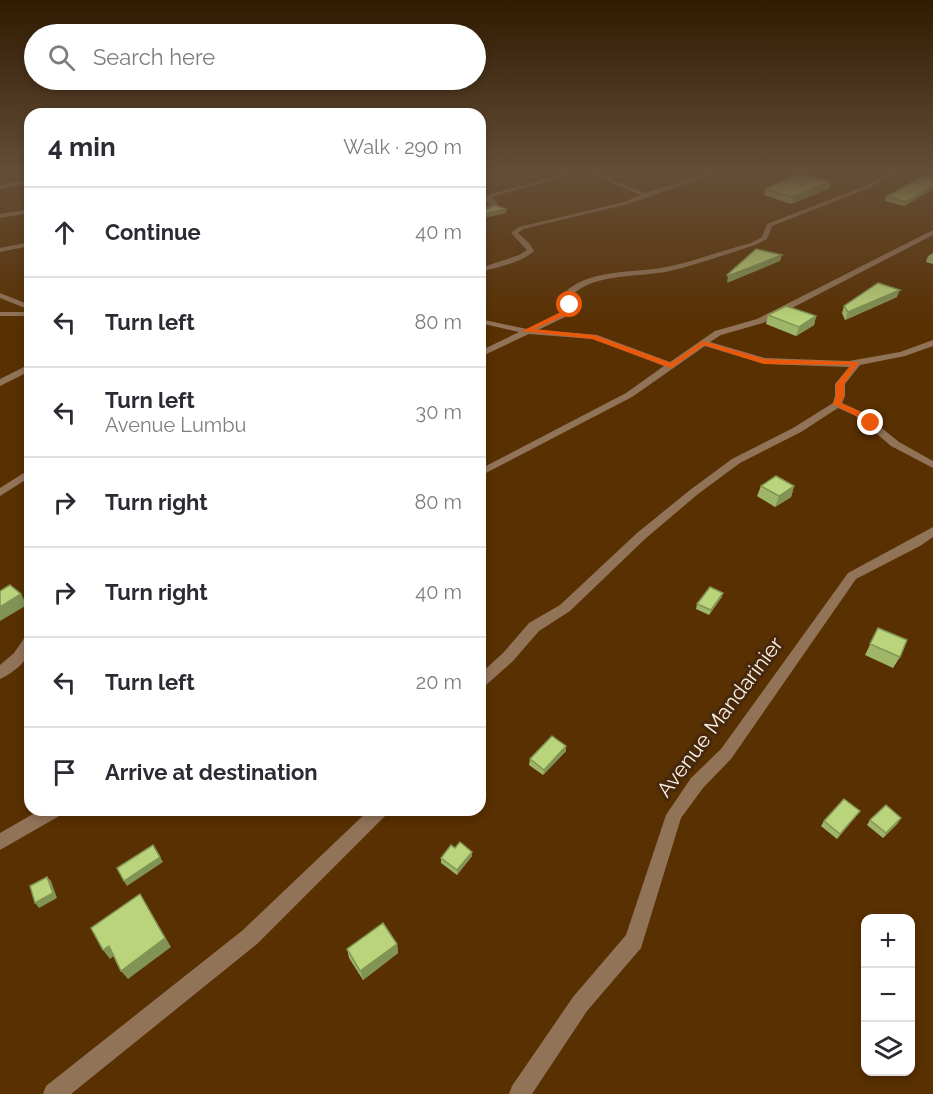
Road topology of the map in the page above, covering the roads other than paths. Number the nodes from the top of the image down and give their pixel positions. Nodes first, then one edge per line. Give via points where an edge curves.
1 (549, 222) edge
2 (776, 222) edge
3 (933, 231) edge
4 (24, 245) edge
5 (0, 250) edge
6 (486, 268) edge
7 (0, 295) edge
8 (24, 305) edge
9 (0, 314) edge
10 (24, 314) edge
11 (486, 322) edge
12 (526, 331) junction
13 (703, 343) junction
14 (933, 343) edge
15 (486, 351) edge
16 (857, 363) junction
17 (671, 366) junction
18 (24, 370) edge
19 (0, 383) edge
20 (837, 404) junction
21 (933, 465) edge
22 (486, 470) edge
23 (24, 476) edge
24 (0, 493) edge
25 (933, 531) edge
26 (24, 650) edge
27 (0, 673) edge
28 (486, 677) edge
29 (45, 816) edge
30 (374, 816) edge
31 (0, 842) edge
32 (54, 1094) edge
33 (520, 1094) edge

1 - 6 street via 515,230 531,251
2 - 12 street via 769,225 765,238 753,244 659,272 606,278 573,288 568,294 569,309
3 - 13 street via 760,321 718,333
4 - 5 street
7 - 8 street
9 - 10 street
11 - 12 street
12 - 15 street
12 - 17 street via 594,337
13 - 16 street via 764,361
13 - 17 street
14 - 16 street
16 - 20 street via 840,384
17 - 22 street via 629,396
18 - 19 street
20 - 21 street
20 - 28 street via 736,461 694,492 566,608 534,627
23 - 24 street
25 - 33 street, Avenue Mandarinier via 852,576 726,754 696,783 674,815 634,941 580,1004
26 - 27 street
29 - 31 street
30 - 32 street via 250,937

